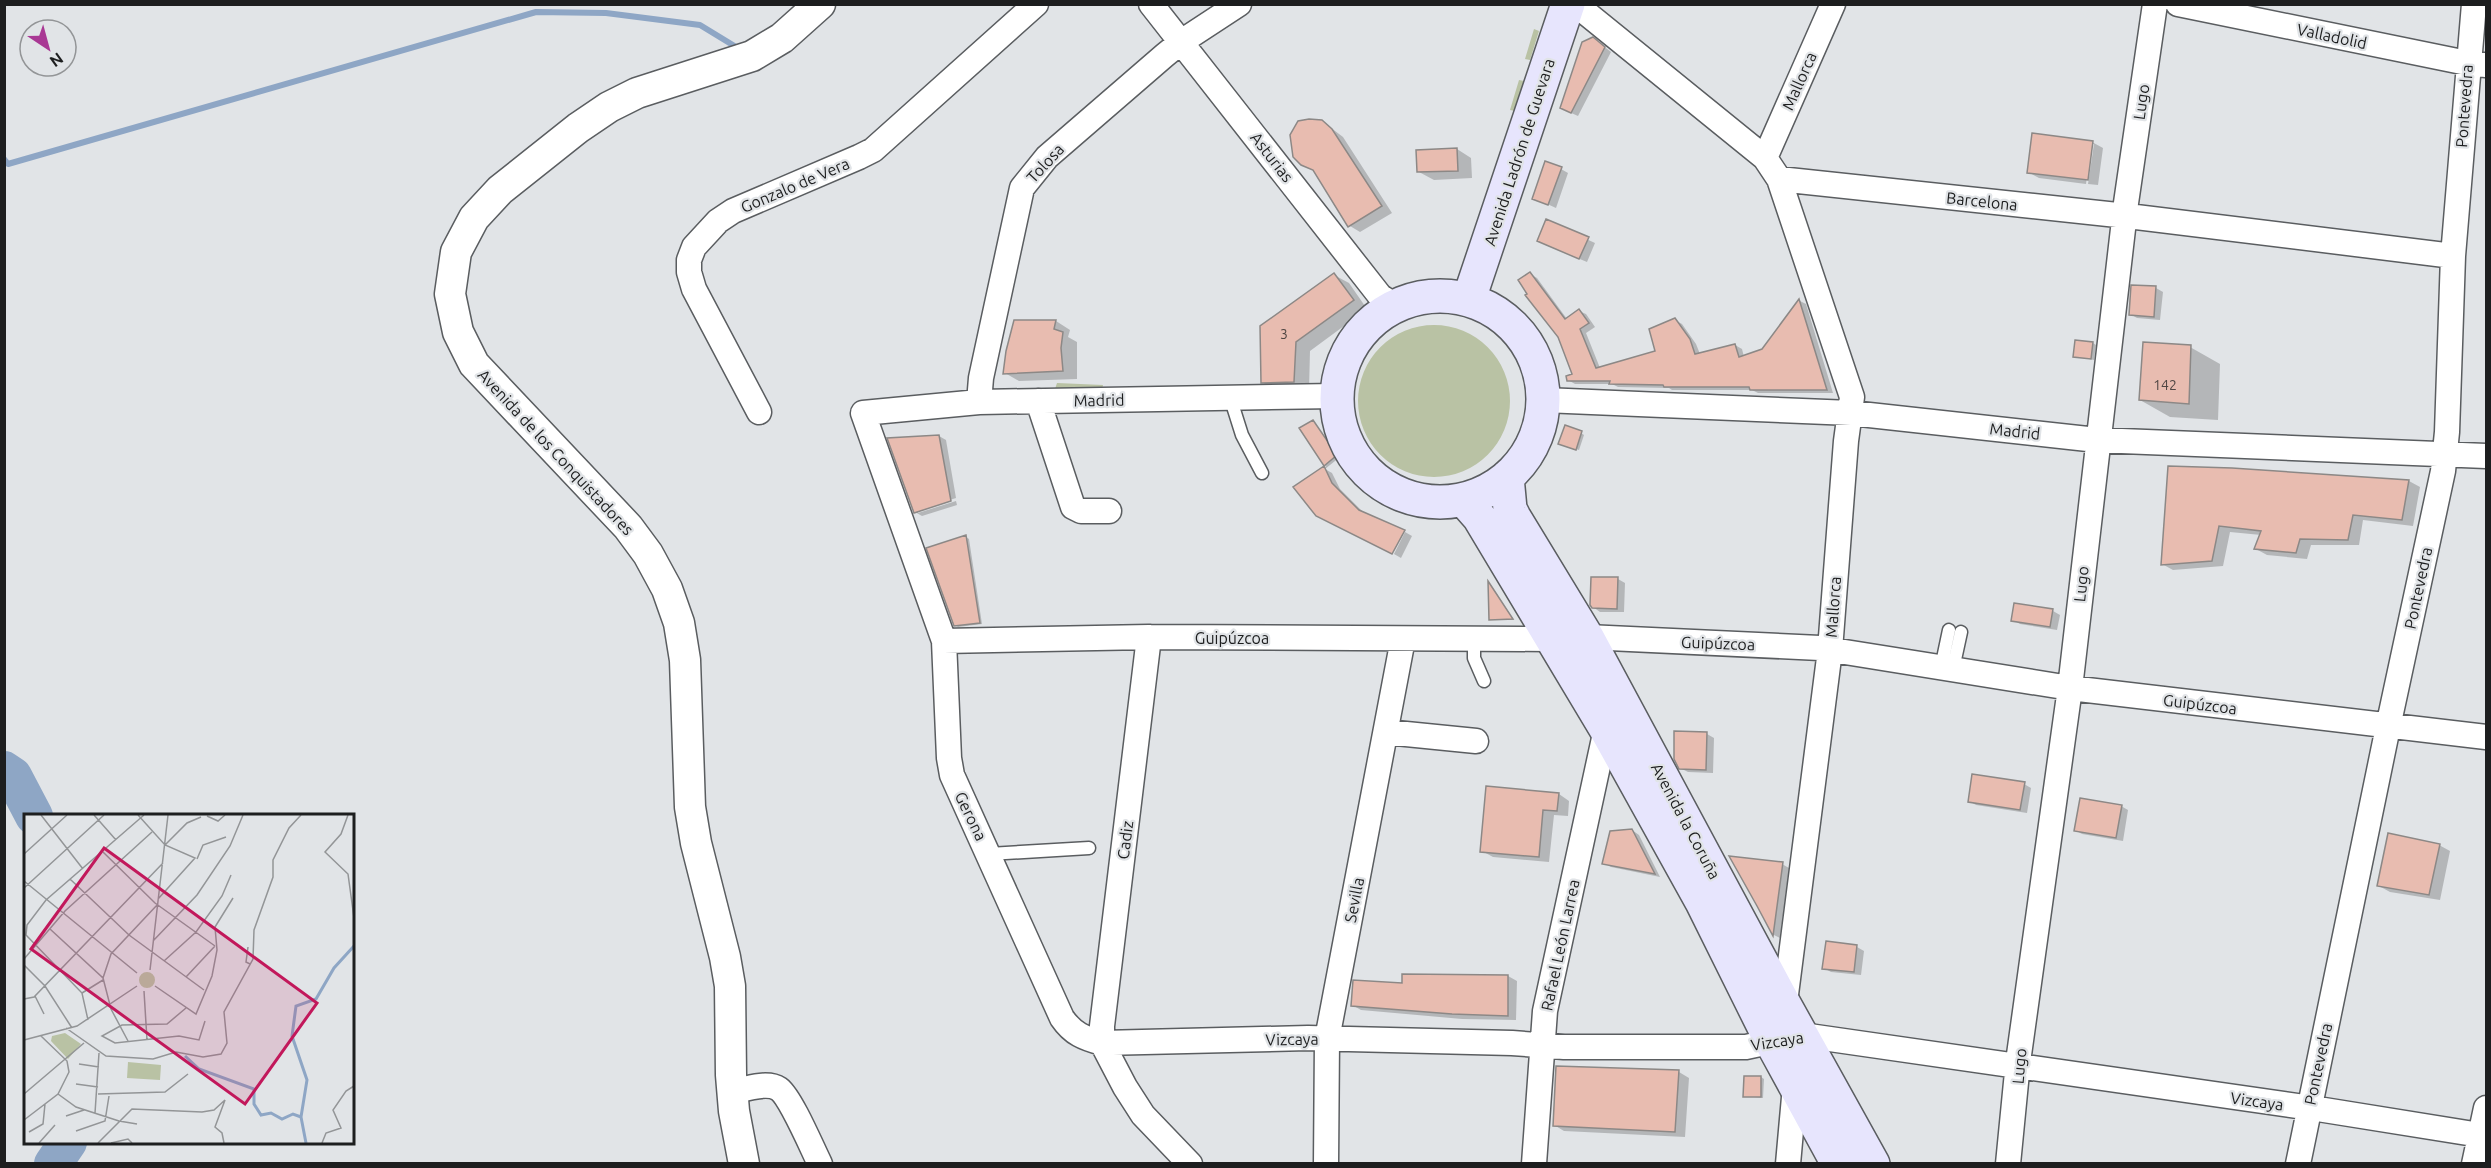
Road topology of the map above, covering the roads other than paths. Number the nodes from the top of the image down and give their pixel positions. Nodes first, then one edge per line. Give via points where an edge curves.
1 (820, 4) edge
2 (1036, 4) edge
3 (1151, 4) edge
4 (1239, 4) edge
5 (1568, 4) edge
6 (1575, 4) edge
7 (1833, 4) edge
8 (2155, 4) edge
9 (2178, 4) edge
10 (2474, 4) edge
11 (1181, 42) junction
12 (2477, 64) edge
13 (1765, 158) junction
14 (1779, 179) junction
15 (2125, 216) junction
16 (2453, 255) junction
17 (1469, 299) junction
18 (1395, 306) junction
19 (1336, 396) junction
20 (1230, 397) junction
21 (1544, 400) junction
22 (1038, 401) junction
23 (979, 402) junction
24 (759, 412) dead end
25 (863, 413) joint
26 (1851, 413) junction
27 (2097, 440) junction
28 (2445, 455) junction
29 (2487, 456) edge
30 (1262, 473) dead end
31 (1507, 477) junction
32 (1464, 500) junction
33 (1109, 511) dead end
34 (1955, 631) dead end
35 (1149, 637) junction
36 (1587, 637) junction
37 (1403, 639) junction
38 (1474, 639) junction
39 (1551, 639) junction
40 (944, 641) junction
41 (1830, 650) junction
42 (1947, 668) junction
43 (1484, 681) dead end
44 (2070, 688) junction
45 (2388, 727) junction
46 (1606, 729) junction
47 (1386, 732) junction
48 (2487, 737) edge
49 (1476, 741) dead end
50 (1089, 848) dead end
51 (989, 854) junction
52 (1786, 1007) junction
53 (1327, 1039) junction
54 (1786, 1039) junction
55 (1102, 1043) junction
56 (1541, 1046) junction
57 (2018, 1067) junction
58 (1795, 1086) junction
59 (732, 1092) junction
60 (2309, 1108) junction
61 (2487, 1108) edge
62 (2480, 1135) junction
63 (744, 1164) edge
64 (820, 1164) edge
65 (1190, 1164) edge
66 (1326, 1164) edge
67 (1534, 1164) edge
68 (1788, 1164) edge
69 (1838, 1164) edge
70 (1873, 1164) edge
71 (2008, 1164) edge
72 (2298, 1164) edge
73 (2474, 1164) edge

1 - 59 street, Avenida de los Conquistadores via 782,38 752,56 637,93 578,128 500,190 474,218 456,252 450,294 458,332 474,364 628,527 648,554 679,623 685,660 690,807 730,986
2 - 24 street, Gonzalo de Vera via 873,150 733,211 694,247 689,260 694,289
3 - 11 street, Asturias
4 - 11 street, Tolosa
5 - 17 main road, Avenida Ladrón de Guevara
6 - 13 street
7 - 13 street, Mallorca
8 - 15 street, Lugo
9 - 12 street, Valladolid
10 - 12 street, Pontevedra
11 - 18 street, Asturias via 1380,296
11 - 23 street, Tolosa via 1047,157 1023,188
12 - 16 street, Pontevedra
13 - 14 street
14 - 15 street, Barcelona
14 - 26 street, Mallorca via 1852,397
15 - 16 street, Barcelona
15 - 27 street, Lugo
16 - 28 street, Pontevedra
17 - 18 main road via 1421,297
17 - 21 main road via 1503,316 1525,339 1539,368
18 - 19 main road via 1365,328 1344,359
19 - 20 street, Madrid
19 - 32 main road via 1339,424 1349,450 1366,472 1389,489 1415,499
20 - 22 street, Madrid
20 - 30 lane via 1242,435
21 - 26 street, Madrid
21 - 31 main road via 1534,443
22 - 23 street, Madrid
22 - 33 street via 1073,507 1081,511
23 - 25 street, Madrid
25 - 40 street, Gerona
26 - 27 street, Madrid
26 - 41 street, Mallorca
27 - 28 street, Madrid
27 - 44 street, Lugo
28 - 29 street, Madrid
28 - 45 street, Pontevedra
31 - 32 main road via 1485,493
31 - 36 main road, Avenida la Coruña via 1514,517
32 - 39 main road, Avenida la Coruña via 1479,517
34 - 42 lane
35 - 37 street, Guipúzcoa
35 - 40 street, Guipúzcoa
35 - 55 street, Cadiz
36 - 39 street, Guipúzcoa
36 - 41 street, Guipúzcoa
36 - 52 main road, Avenida la Coruña
37 - 38 street, Guipúzcoa
37 - 47 street, Sevilla
38 - 39 street, Guipúzcoa
38 - 43 lane via 1474,658
39 - 46 main road, Avenida la Coruña
40 - 51 street, Gerona via 949,758 958,790
41 - 42 street, Guipúzcoa
41 - 52 street, Mallorca
42 - 44 street, Guipúzcoa
44 - 45 street, Guipúzcoa
44 - 57 street, Lugo
45 - 48 street, Guipúzcoa
45 - 60 street, Pontevedra
46 - 54 main road, Avenida la Coruña via 1702,902
46 - 56 street, Rafael León Larrea via 1545,1011
47 - 49 street
47 - 53 street, Sevilla
50 - 51 lane
51 - 55 street, Gerona via 1062,1018 1079,1036
52 - 54 main road, Avenida la Coruña
53 - 55 street, Vizcaya
53 - 56 street, Vizcaya
53 - 66 street, Sevilla
54 - 56 street, Vizcaya via 1746,1047
54 - 57 street, Vizcaya
54 - 58 main road, Avenida la Coruña
54 - 70 main road, Avenida la Coruña
55 - 65 street via 1143,1115
56 - 67 street, Rafael León Larrea
57 - 60 street, Vizcaya
57 - 71 street, Lugo
58 - 68 street
58 - 69 main road, Avenida la Coruña
59 - 63 street, Avenida de los Conquistadores
59 - 64 street via 767,1086 778,1089
60 - 62 street, Vizcaya
60 - 72 street, Pontevedra
61 - 62 street
62 - 73 street

